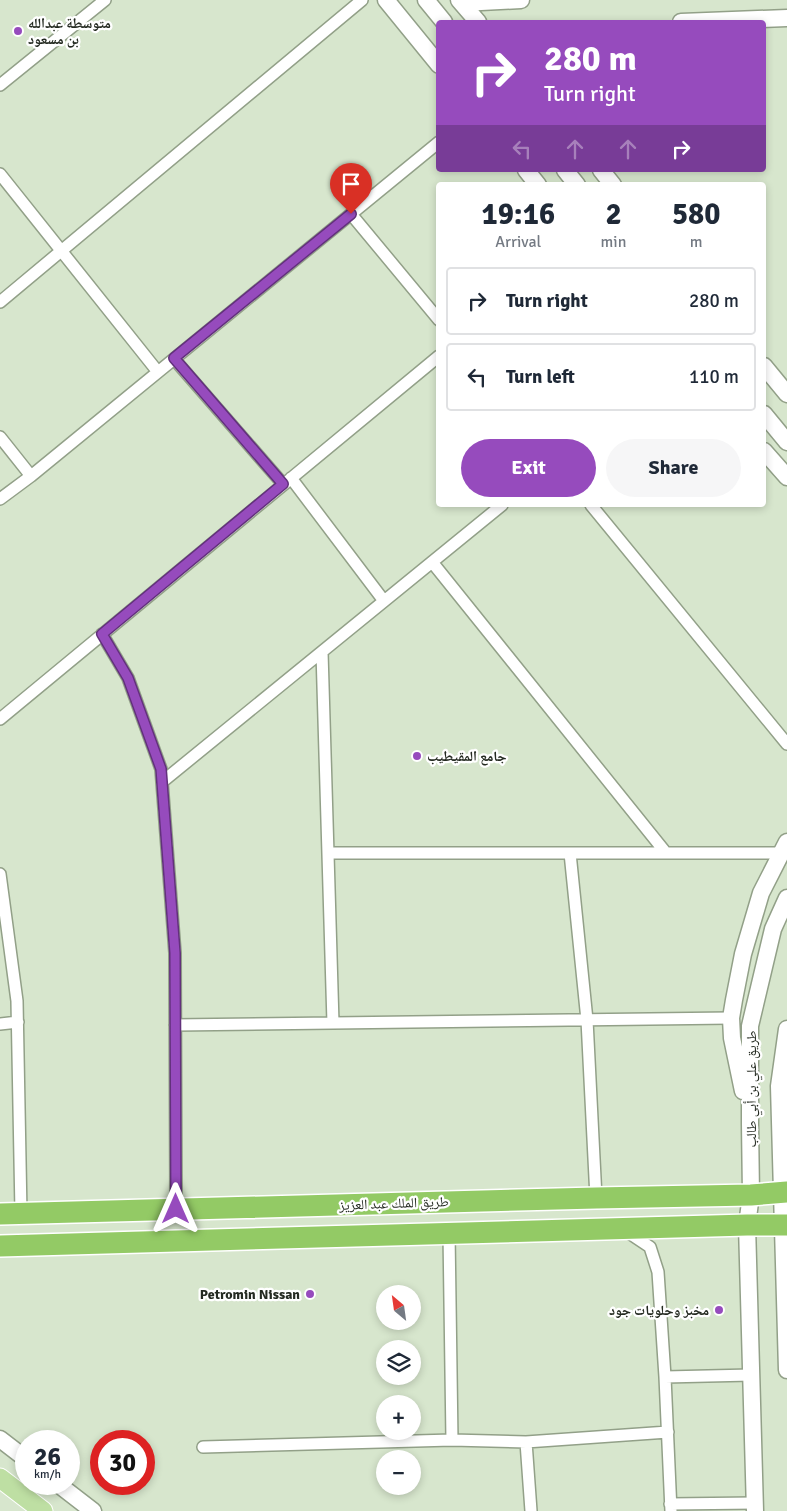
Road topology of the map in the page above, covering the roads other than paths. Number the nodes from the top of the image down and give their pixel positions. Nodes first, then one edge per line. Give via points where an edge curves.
1 (104, 0) edge
2 (362, 0) edge
3 (386, 0) edge
4 (426, 0) edge
5 (520, 0) edge
6 (461, 2) edge
7 (787, 18) edge
8 (442, 20) edge
9 (476, 20) edge
10 (734, 20) edge
11 (436, 60) edge
12 (0, 85) edge
13 (436, 144) edge
14 (528, 172) edge
15 (567, 172) edge
16 (603, 172) edge
17 (0, 174) edge
18 (536, 182) edge
19 (575, 182) edge
20 (611, 182) edge
21 (351, 214) junction
22 (62, 252) junction
23 (0, 302) edge
24 (436, 316) edge
25 (174, 358) junction
26 (436, 358) edge
27 (766, 368) edge
28 (158, 372) junction
29 (787, 394) edge
30 (766, 416) edge
31 (0, 437) edge
32 (787, 442) edge
33 (766, 453) edge
34 (31, 476) junction
35 (787, 477) edge
36 (287, 481) junction
37 (0, 499) edge
38 (500, 507) edge
39 (593, 507) edge
40 (432, 562) junction
41 (384, 601) junction
42 (102, 634) junction
43 (322, 652) junction
44 (0, 719) edge
45 (787, 744) edge
46 (162, 782) junction
47 (784, 848) edge
48 (328, 853) junction
49 (570, 853) junction
50 (666, 853) junction
51 (0, 874) edge
52 (787, 898) edge
53 (774, 929) junction
54 (741, 966) junction
55 (731, 1018) junction
56 (587, 1020) junction
57 (18, 1022) junction
58 (333, 1023) junction
59 (0, 1024) edge
60 (175, 1025) junction
61 (787, 1029) edge
62 (783, 1122) edge
63 (750, 1124) junction
64 (785, 1192) edge
65 (752, 1195) junction
66 (596, 1198) junction
67 (176, 1209) junction
68 (10, 1213) edge
69 (747, 1225) junction
70 (785, 1225) edge
71 (623, 1228) junction
72 (449, 1233) junction
73 (0, 1246) edge
74 (787, 1370) edge
75 (751, 1375) junction
76 (666, 1377) junction
77 (668, 1432) junction
78 (0, 1439) edge
79 (452, 1440) junction
80 (526, 1442) junction
81 (203, 1447) dead end
82 (15, 1451) edge
83 (0, 1478) edge
84 (72, 1495) edge
85 (755, 1507) edge
86 (670, 1508) edge
87 (42, 1511) edge
88 (93, 1511) edge
89 (531, 1511) edge

1 - 12 street
2 - 22 street
3 - 11 street
4 - 8 street
5 - 6 street
6 - 9 street
7 - 10 street
13 - 21 street
14 - 18 street
15 - 19 street
16 - 20 street
17 - 22 street
21 - 24 street
21 - 25 street
22 - 23 street
22 - 28 street
25 - 28 street
25 - 36 street
26 - 36 street
27 - 29 street
28 - 34 street
30 - 32 street
31 - 34 street
33 - 35 street
34 - 37 street
36 - 41 street
36 - 42 street
38 - 40 street
39 - 45 street
40 - 41 street
40 - 50 street
41 - 43 street
42 - 44 street
42 - 46 street via 128,678 161,769
43 - 46 street
43 - 48 street
46 - 60 street via 175,953
47 - 50 street
47 - 54 street via 761,893
48 - 49 street
48 - 58 street
49 - 50 street
49 - 56 street
51 - 57 street
52 - 53 street, طريق علي بن أبي طالب
53 - 54 street
53 - 63 street, طريق علي بن أبي طالب via 750,1026
54 - 55 street
55 - 56 street
55 - 63 street via 732,1038
56 - 58 street
56 - 66 street
57 - 59 street
57 - 68 street
58 - 60 street
60 - 67 street
61 - 62 street, طريق علي بن أبي طالب via 779,1086
62 - 64 street, طريق علي بن أبي طالب
63 - 65 street, طريق علي بن أبي طالب
64 - 65 highway, طريق الملك عبد العزيز
64 - 70 street, طريق علي بن أبي طالب
65 - 66 highway, طريق الملك عبد العزيز
65 - 69 street, طريق علي بن أبي طالب
66 - 67 highway, طريق الملك عبد العزيز
67 - 68 highway, طريق الملك عبد العزيز
69 - 70 highway
69 - 71 highway
69 - 75 street, طريق علي بن أبي طالب
70 - 74 street, طريق علي بن أبي طالب
71 - 72 highway
71 - 76 street via 650,1247 658,1272
72 - 73 highway
72 - 79 street
75 - 76 street
75 - 85 street, طريق علي بن أبي طالب
76 - 77 street
77 - 80 street
77 - 86 street
78 - 82 street
79 - 80 street
79 - 81 street
80 - 89 street
83 - 87 main road
84 - 88 street
85 - 86 street

